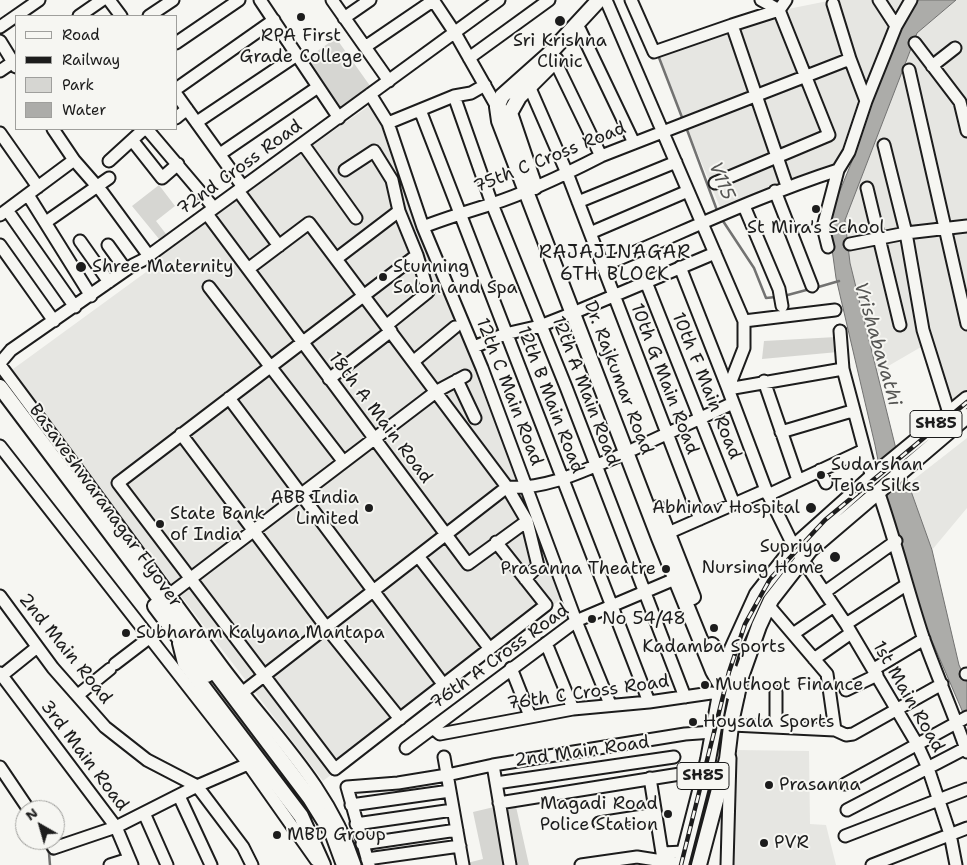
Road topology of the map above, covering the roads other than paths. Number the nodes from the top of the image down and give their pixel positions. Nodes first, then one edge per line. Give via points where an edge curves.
1 (39, 0) edge
2 (102, 0) edge
3 (109, 0) edge
4 (173, 0) edge
5 (239, 0) edge
6 (260, 0) edge
7 (332, 0) edge
8 (370, 0) edge
9 (434, 0) edge
10 (499, 0) edge
11 (549, 0) edge
12 (631, 0) edge
13 (761, 0) edge
14 (879, 0) edge
15 (911, 0) edge
16 (606, 1) edge
17 (833, 4) dead end
18 (782, 5) edge
19 (17, 15) edge
20 (85, 15) edge
21 (120, 15) edge
22 (150, 15) edge
23 (15, 17) edge
24 (344, 18) junction
25 (274, 20) junction
26 (732, 25) junction
27 (896, 26) junction
28 (0, 27) edge
29 (580, 30) junction
30 (455, 32) junction
31 (0, 41) edge
32 (178, 42) edge
33 (916, 43) dead end
34 (365, 47) junction
35 (955, 48) dead end
36 (297, 55) junction
37 (470, 58) junction
38 (850, 59) junction
39 (555, 61) junction
40 (15, 63) edge
41 (932, 66) junction
42 (908, 70) dead end
43 (0, 71) edge
44 (806, 76) junction
45 (389, 81) junction
46 (485, 85) junction
47 (318, 86) junction
48 (529, 86) junction
49 (178, 94) edge
50 (370, 94) junction
51 (178, 96) edge
52 (454, 96) junction
53 (755, 96) junction
54 (866, 102) junction
55 (497, 107) junction
56 (187, 109) junction
57 (420, 110) junction
58 (510, 113) junction
59 (178, 116) edge
60 (339, 118) junction
61 (197, 122) junction
62 (388, 123) junction
63 (54, 130) edge
64 (149, 131) edge
65 (967, 131) edge
66 (663, 132) junction
67 (0, 133) edge
68 (132, 140) junction
69 (634, 143) junction
70 (303, 144) junction
71 (884, 145) dead end
72 (220, 154) junction
73 (601, 156) junction
74 (776, 157) junction
75 (74, 160) junction
76 (109, 161) dead end
77 (676, 162) junction
78 (178, 164) junction
79 (345, 170) dead end
80 (838, 170) junction
81 (567, 173) junction
82 (109, 178) dead end
83 (715, 183) dead end
84 (787, 186) junction
85 (38, 187) junction
86 (98, 187) junction
87 (530, 188) junction
88 (867, 188) dead end
89 (688, 190) junction
90 (775, 191) junction
91 (243, 192) junction
92 (28, 195) junction
93 (578, 202) junction
94 (492, 204) junction
95 (744, 206) junction
96 (211, 211) junction
97 (399, 211) junction
98 (460, 212) junction
99 (3, 213) edge
100 (356, 218) dead end
101 (46, 222) junction
102 (702, 224) junction
103 (967, 226) edge
104 (423, 227) junction
105 (946, 230) junction
106 (590, 233) junction
107 (906, 233) junction
108 (878, 238) junction
109 (80, 241) dead end
110 (850, 244) dead end
111 (0, 245) edge
112 (108, 245) dead end
113 (279, 246) junction
114 (828, 248) dead end
115 (714, 252) junction
116 (417, 255) junction
117 (336, 259) junction
118 (137, 264) junction
119 (602, 266) junction
120 (680, 267) junction
121 (248, 269) junction
122 (109, 282) junction
123 (646, 282) junction
124 (812, 286) dead end
125 (209, 287) dead end
126 (364, 295) junction
127 (91, 296) junction
128 (613, 297) junction
129 (781, 299) dead end
130 (75, 307) junction
131 (835, 310) dead end
132 (577, 312) junction
133 (54, 321) junction
134 (744, 321) junction
135 (967, 324) edge
136 (900, 325) dead end
137 (540, 326) junction
138 (389, 328) junction
139 (455, 328) dead end
140 (840, 331) dead end
141 (505, 334) junction
142 (302, 342) junction
143 (474, 347) junction
144 (414, 360) junction
145 (0, 364) edge
146 (269, 368) junction
147 (843, 369) junction
148 (329, 379) junction
149 (764, 381) junction
150 (0, 387) edge
151 (728, 389) junction
152 (436, 391) junction
153 (0, 396) edge
154 (229, 398) junction
155 (967, 398) edge
156 (733, 403) junction
157 (852, 411) junction
158 (949, 413) junction
159 (967, 416) edge
160 (475, 418) dead end
161 (701, 419) junction
162 (781, 432) junction
163 (181, 434) junction
164 (667, 435) junction
165 (374, 438) junction
166 (864, 450) junction
167 (630, 451) junction
168 (2, 454) edge
169 (909, 455) junction
170 (343, 461) junction
171 (595, 465) junction
172 (820, 470) junction
173 (562, 479) junction
174 (798, 480) junction
175 (826, 482) dead end
176 (877, 482) junction
177 (507, 487) junction
178 (527, 488) junction
179 (767, 492) junction
180 (300, 494) junction
181 (734, 504) junction
182 (700, 518) junction
183 (527, 521) junction
184 (254, 530) junction
185 (668, 533) junction
186 (446, 535) junction
187 (896, 541) junction
188 (496, 542) junction
189 (794, 547) junction
190 (418, 556) junction
191 (803, 558) junction
192 (191, 579) junction
193 (525, 579) junction
194 (675, 579) junction
195 (906, 584) junction
196 (373, 591) junction
197 (645, 592) junction
198 (825, 592) junction
199 (0, 596) edge
200 (166, 597) junction
201 (610, 605) junction
202 (769, 606) junction
203 (834, 606) junction
204 (576, 621) junction
205 (326, 627) junction
206 (849, 628) junction
207 (186, 631) junction
208 (793, 634) junction
209 (149, 638) junction
210 (924, 639) junction
211 (546, 643) junction
212 (36, 648) junction
213 (490, 649) junction
214 (814, 659) junction
215 (511, 668) junction
216 (726, 670) junction
217 (875, 672) junction
218 (1, 675) edge
219 (265, 675) junction
220 (741, 677) junction
221 (443, 684) junction
222 (942, 684) junction
223 (721, 690) junction
224 (846, 690) dead end
225 (242, 692) junction
226 (776, 692) dead end
227 (78, 695) junction
228 (737, 696) junction
229 (684, 697) junction
230 (648, 702) junction
231 (610, 704) junction
232 (573, 708) junction
233 (897, 710) junction
234 (530, 716) junction
235 (400, 718) junction
236 (962, 719) edge
237 (732, 725) junction
238 (776, 727) junction
239 (433, 728) junction
240 (835, 730) junction
241 (713, 732) junction
242 (670, 737) junction
243 (917, 744) junction
244 (406, 748) dead end
245 (966, 750) edge
246 (728, 755) junction
247 (444, 757) dead end
248 (674, 757) junction
249 (248, 764) junction
250 (493, 765) junction
251 (0, 767) edge
252 (928, 768) junction
253 (705, 770) junction
254 (677, 774) junction
255 (447, 775) junction
256 (650, 778) junction
257 (398, 783) junction
258 (496, 783) junction
259 (845, 784) dead end
260 (197, 786) junction
261 (967, 789) edge
262 (450, 791) junction
263 (179, 796) junction
264 (401, 798) junction
265 (22, 800) edge
266 (939, 801) junction
267 (499, 803) junction
268 (351, 805) junction
269 (694, 807) junction
270 (714, 809) junction
271 (729, 809) junction
272 (453, 810) junction
273 (847, 810) dead end
274 (144, 813) junction
275 (656, 814) junction
276 (404, 817) junction
277 (599, 823) dead end
278 (356, 824) junction
279 (116, 827) junction
280 (967, 828) edge
281 (457, 830) junction
282 (950, 834) junction
283 (845, 836) dead end
284 (408, 837) junction
285 (65, 844) edge
286 (362, 844) junction
287 (460, 846) junction
288 (411, 853) junction
289 (682, 860) edge
290 (130, 862) edge
291 (368, 862) edge
292 (960, 862) edge
293 (110, 865) edge
294 (167, 865) edge
295 (211, 865) edge
296 (252, 865) edge
297 (322, 865) edge
298 (334, 865) edge
299 (344, 865) edge
300 (356, 865) edge
301 (463, 865) edge
302 (510, 865) edge
303 (581, 865) edge
304 (699, 865) edge
305 (727, 865) edge
306 (872, 865) edge

1 - 19 street
2 - 20 street
3 - 21 street
4 - 22 street
5 - 32 street
6 - 25 street
7 - 24 street
8 - 24 street
9 - 30 street
9 - 34 street
10 - 30 street, 72nd Cross Road
11 - 37 street
12 - 26 street via 657,51
13 - 18 street
14 - 27 street
15 - 27 street
16 - 29 main road
16 - 55 main road via 502,96
16 - 66 street
17 - 38 street
18 - 26 street
18 - 44 street
23 - 28 street
24 - 34 street
25 - 36 street
25 - 49 street
26 - 53 street
27 - 54 street
29 - 39 main road
29 - 69 street
30 - 37 street
30 - 45 street, 72nd Cross Road
31 - 40 street
33 - 41 street
34 - 45 street
35 - 41 street
36 - 47 street
36 - 61 street
37 - 46 street
38 - 44 street, 75th C Cross Road
38 - 54 street
39 - 48 main road
39 - 73 street
40 - 43 street
41 - 65 street via 960,102
42 - 105 street
44 - 53 street, 75th C Cross Road
44 - 74 street via 829,135
45 - 50 street, 72nd Cross Road
46 - 52 street via 471,93
46 - 55 street
47 - 60 street
47 - 72 street
48 - 58 main road
48 - 81 street, 10th G Main Road
50 - 60 street, 72nd Cross Road
50 - 62 street, 12th C Main Road
51 - 56 street
52 - 57 street
52 - 94 street, 12th A Main Road
53 - 66 street, 75th C Cross Road
53 - 74 street
54 - 80 street via 849,152
55 - 58 street
55 - 87 main road, Dr. Rajkumar Road via 499,121
56 - 59 street
56 - 61 street
57 - 62 street
57 - 98 street, 12th B Main Road
58 - 87 main road, Dr. Rajkumar Road
60 - 70 street, 72nd Cross Road
61 - 72 street
62 - 104 street, 12th C Main Road
63 - 75 street
64 - 68 street
64 - 78 street, 18th A Main Road
66 - 69 street, 75th C Cross Road
66 - 77 street
67 - 85 street
68 - 76 street
68 - 78 street via 162,178
69 - 73 street, 75th C Cross Road
70 - 91 street, 72nd Cross Road
70 - 100 street
71 - 107 street
72 - 91 street
73 - 81 street, 75th C Cross Road
74 - 83 street
74 - 84 street
75 - 85 street
75 - 86 street
77 - 89 street
77 - 93 street
78 - 96 street, 18th A Main Road
79 - 97 street via 374,151 392,180
80 - 84 street
80 - 114 street via 823,227
81 - 87 street, 75th C Cross Road
81 - 93 street, 10th G Main Road
82 - 86 street
84 - 90 street
85 - 92 street
86 - 101 street
86 - 118 street
87 - 94 street, 75th C Cross Road
87 - 132 main road, Dr. Rajkumar Road
88 - 108 street
89 - 102 street
89 - 106 street
90 - 95 street
90 - 124 street
91 - 96 street, 72nd Cross Road
91 - 113 street
92 - 99 street
92 - 101 street
93 - 106 street, 10th G Main Road
94 - 98 street, 75th C Cross Road
94 - 137 street, 12th A Main Road
95 - 102 street
95 - 129 street
96 - 118 street, 72nd Cross Road
96 - 121 street, 18th A Main Road via 222,234
97 - 116 street
97 - 117 street
98 - 104 street, 75th C Cross Road
98 - 141 street, 12th B Main Road
99 - 130 street
101 - 127 street
102 - 115 street
102 - 119 street
103 - 105 street
104 - 143 street, 12th C Main Road
105 - 107 street
105 - 135 street
106 - 119 street, 10th G Main Road
107 - 108 street
107 - 158 street via 923,330
108 - 110 street
108 - 136 street
109 - 122 street
111 - 133 street
112 - 118 street
113 - 117 street via 309,224
113 - 121 street
115 - 120 street
115 - 134 street
116 - 126 street
116 - 138 street via 428,292
117 - 126 street
118 - 122 street, 72nd Cross Road
118 - 145 street via 15,357
119 - 128 street, 10th G Main Road
120 - 123 street
120 - 151 street, 1st Main Road
121 - 142 street, 18th A Main Road
122 - 127 street, 72nd Cross Road
123 - 128 street
123 - 161 street, 10th F Main Road
125 - 146 street
126 - 138 street
126 - 142 street
127 - 130 street, 72nd Cross Road
128 - 132 street
128 - 164 street, 10th G Main Road
130 - 133 street, 72nd Cross Road
131 - 134 street
132 - 137 street
132 - 167 main road, Dr. Rajkumar Road
133 - 145 street, 72nd Cross Road via 11,350
134 - 151 street via 744,348
137 - 141 street
137 - 171 street, 12th A Main Road
138 - 144 street
138 - 148 street
139 - 144 street
140 - 147 street
141 - 143 street
141 - 173 street, 12th B Main Road
142 - 146 street
142 - 148 street, 18th A Main Road
143 - 178 street, 12th C Main Road
144 - 152 street
145 - 200 street via 152,568
146 - 154 street
146 - 170 street
147 - 149 street
147 - 157 street
148 - 165 street, 18th A Main Road
149 - 151 street
149 - 162 street
150 - 200 main road, Basaveshwaranagar Flyover
151 - 156 street, 1st Main Road
152 - 160 street via 461,378
152 - 165 street
152 - 177 street
153 - 207 main road, Basaveshwaranagar Flyover
154 - 163 street
154 - 180 street
155 - 158 main road, SH85
156 - 161 street
156 - 179 street, 1st Main Road
157 - 162 street
157 - 166 street
158 - 169 main road, SH85
159 - 169 main road, SH85
161 - 164 street
161 - 181 street, 10th F Main Road
162 - 174 street
163 - 184 street
163 - 192 street via 118,482
164 - 167 street
164 - 182 street, 10th G Main Road
165 - 170 street
165 - 186 street, 18th A Main Road
166 - 172 street
166 - 176 street
167 - 171 street
167 - 185 main road, Dr. Rajkumar Road
167 - 194 main road, Dr. Rajkumar Road
168 - 209 street
169 - 176 main road, SH85
170 - 180 street
171 - 173 street
171 - 197 street, 12th A Main Road
172 - 174 street
172 - 175 street
173 - 178 street
173 - 201 street, 12th B Main Road
174 - 179 street
176 - 187 street
176 - 189 main road, SH85
176 - 191 main road, SH85
177 - 178 street
177 - 183 street
177 - 186 street
178 - 204 street, 12th C Main Road
179 - 181 street
179 - 189 street, 1st Main Road
180 - 184 street
180 - 196 street
181 - 182 street
182 - 185 street
183 - 188 street, 18th A Main Road
183 - 193 street via 538,566
184 - 192 street
184 - 205 street
185 - 216 main road, Dr. Rajkumar Road via 718,659
186 - 188 street, 18th A Main Road via 468,564
186 - 190 street
187 - 195 street
187 - 198 street
188 - 193 street
189 - 191 street, 1st Main Road
189 - 216 main road, SH85 via 757,594
190 - 196 street
190 - 213 street
191 - 198 street, 1st Main Road
191 - 202 main road, SH85
192 - 200 street
192 - 219 street
193 - 213 street via 546,605
194 - 197 street, 76th A Cross Road
194 - 223 main road, Dr. Rajkumar Road
195 - 206 street
195 - 210 street
196 - 205 street
196 - 221 street
197 - 201 street, 76th A Cross Road
197 - 229 street, 12th A Main Road
198 - 203 street, 1st Main Road
199 - 212 street, 2nd Main Road
200 - 207 main road, Basaveshwaranagar Flyover
201 - 204 street, 76th A Cross Road
201 - 230 street, 12th B Main Road
202 - 208 street
202 - 220 main road, SH85
203 - 206 street, 1st Main Road
203 - 208 street
204 - 211 street, 76th A Cross Road
204 - 231 street, 12th C Main Road
205 - 219 street
205 - 235 street
206 - 214 street
206 - 217 street, 1st Main Road
207 - 225 street
207 - 297 main road via 185,663 301,816
207 - 298 main road via 325,839
207 - 299 main road via 310,798 333,835
208 - 214 street
209 - 227 street
209 - 249 street
210 - 217 street
210 - 222 street
211 - 215 street, 76th A Cross Road
211 - 232 street
212 - 218 street
212 - 227 street, 2nd Main Road
213 - 221 street
214 - 240 street via 827,674
215 - 234 street
215 - 239 street, 76th A Cross Road
216 - 220 main road
216 - 223 main road, SH85
217 - 224 street
217 - 233 street, 1st Main Road
218 - 279 street, 3rd Main Road
219 - 225 street
219 - 235 street via 335,769
220 - 228 main road, SH85
221 - 235 street
222 - 233 street
222 - 236 street
223 - 228 main road
223 - 229 street, 76th C Cross Road
223 - 241 main road, SH85
225 - 300 street via 320,789 338,819
226 - 238 street
227 - 260 street, 2nd Main Road via 105,727 147,760
228 - 237 main road, SH85
229 - 230 street, 76th C Cross Road
230 - 231 street, 76th C Cross Road
231 - 232 street, 76th C Cross Road
232 - 234 street, 76th C Cross Road
233 - 240 street via 852,734
233 - 243 street, 1st Main Road
234 - 239 street, 76th C Cross Road via 440,734
236 - 243 street
236 - 245 street
237 - 238 street
237 - 246 main road, SH85
238 - 240 street
239 - 244 street, 76th A Cross Road
241 - 242 street
241 - 253 main road, SH85
242 - 248 street
242 - 250 street
243 - 252 street, 1st Main Road
243 - 259 street
245 - 252 street
246 - 270 main road, SH85
246 - 271 street via 732,759
247 - 255 street
248 - 254 street
248 - 258 street, 2nd Main Road
249 - 260 street
249 - 297 street
250 - 255 street
250 - 258 street
251 - 265 street
252 - 266 street, 1st Main Road
252 - 273 street
253 - 254 street
253 - 269 main road, SH85
254 - 256 street
255 - 257 street
255 - 262 street
256 - 267 street
256 - 275 street
257 - 264 street
257 - 268 street via 347,787
258 - 267 street
260 - 263 street
260 - 296 street, 2nd Main Road via 243,847
261 - 266 street
262 - 264 street
262 - 272 street
263 - 274 street
263 - 295 street
264 - 268 street
264 - 276 street
266 - 282 street, 1st Main Road
266 - 283 street
267 - 302 street
268 - 278 street
269 - 270 street
269 - 289 main road, SH85
270 - 271 street
270 - 304 main road, SH85
271 - 305 street
272 - 276 street
272 - 281 street
274 - 279 street
274 - 294 street
275 - 277 street
275 - 289 street via 662,854
276 - 278 street
276 - 284 street
278 - 286 street
279 - 285 street
279 - 290 street, 3rd Main Road
280 - 282 street
281 - 284 street
281 - 287 street
282 - 292 street, 1st Main Road
282 - 306 street
284 - 286 street
284 - 288 street
286 - 291 street
287 - 288 street
287 - 301 street
288 - 291 street
289 - 303 street via 637,857
290 - 293 street

